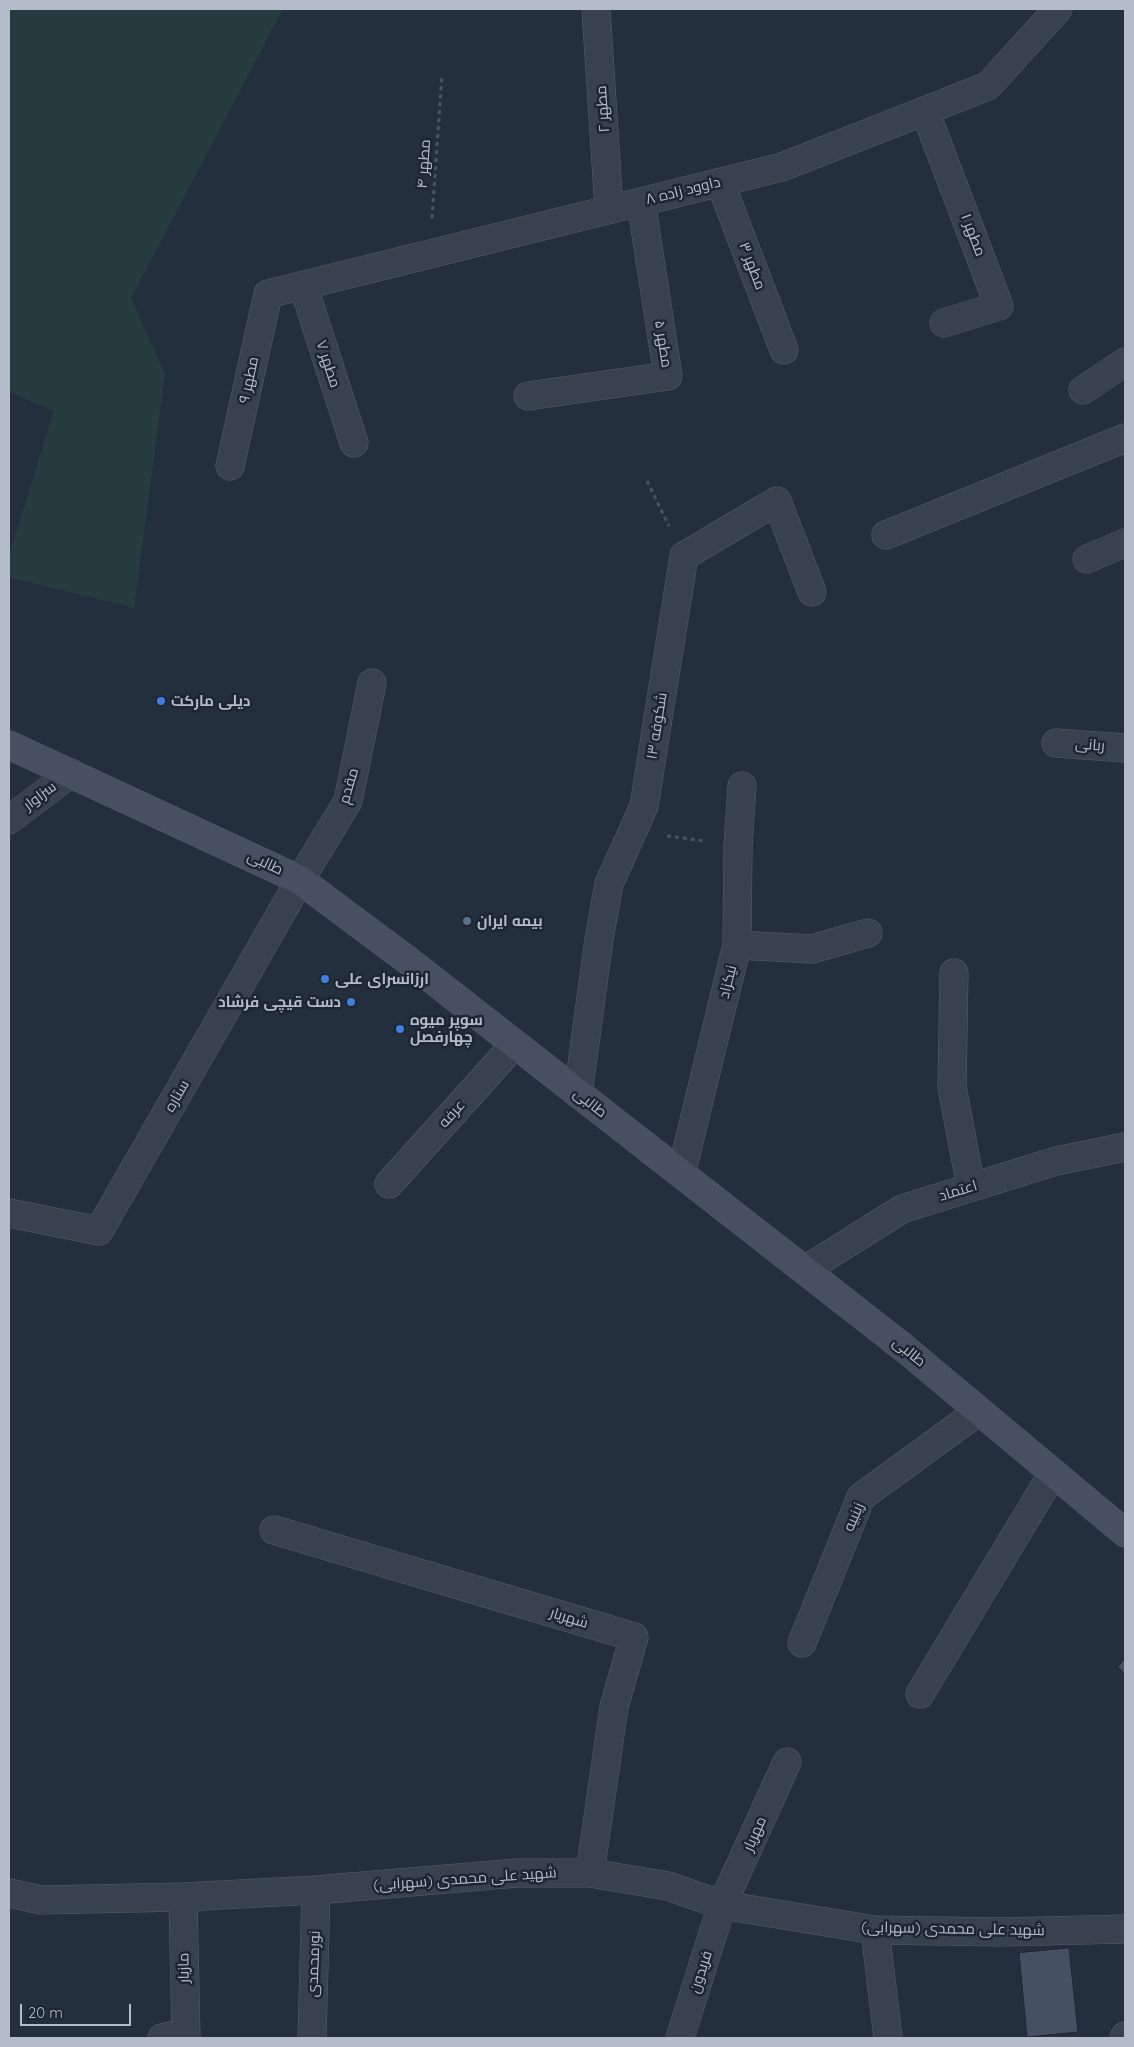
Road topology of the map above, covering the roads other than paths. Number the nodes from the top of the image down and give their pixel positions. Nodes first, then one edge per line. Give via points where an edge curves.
1 (596, 9) edge
2 (1058, 9) edge
3 (926, 111) junction
4 (720, 182) junction
5 (641, 202) junction
6 (609, 209) junction
7 (303, 285) junction
8 (268, 294) joint
9 (944, 323) dead end
10 (784, 350) dead end
11 (1125, 362) edge
12 (1083, 390) dead end
13 (528, 396) dead end
14 (1125, 438) edge
15 (354, 443) dead end
16 (230, 466) dead end
17 (886, 536) dead end
18 (1125, 543) edge
19 (1087, 559) dead end
20 (812, 592) dead end
21 (372, 682) dead end
22 (1056, 743) dead end
23 (9, 745) edge
24 (1125, 748) edge
25 (71, 773) junction
26 (742, 786) dead end
27 (9, 820) edge
28 (300, 880) junction
29 (868, 933) dead end
30 (737, 946) junction
31 (954, 973) dead end
32 (515, 1044) junction
33 (578, 1094) junction
34 (1125, 1147) edge
35 (681, 1174) junction
36 (389, 1184) dead end
37 (971, 1188) junction
38 (9, 1213) edge
39 (805, 1270) junction
40 (979, 1411) junction
41 (1053, 1472) junction
42 (274, 1530) dead end
43 (1125, 1533) edge
44 (802, 1643) dead end
45 (920, 1694) dead end
46 (787, 1762) dead end
47 (590, 1873) junction
48 (316, 1890) junction
49 (9, 1892) edge
50 (183, 1897) junction
51 (722, 1905) junction
52 (1125, 1929) edge
53 (874, 1930) junction
54 (178, 2036) edge
55 (312, 2038) edge
56 (680, 2038) edge
57 (888, 2038) edge

1 - 6 street, مطهر ۲
2 - 3 street, داوود زاده ۸ via 988,86
3 - 4 street, داوود زاده ۸ via 782,167
3 - 9 street, مطهر ۱ via 999,306
4 - 5 street, داوود زاده ۸
4 - 10 street, مطهر ۳
5 - 6 street, داوود زاده ۸
5 - 13 street, مطهر ۵ via 668,376
6 - 7 street, داوود زاده ۸
7 - 8 street, داوود زاده ۸
7 - 15 street, مطهر ۷
8 - 16 street, مطهر ۹
11 - 12 street
14 - 17 street
18 - 19 street
20 - 33 street, شکوفه ۱۳ via 777,501 684,556 644,806 609,884
21 - 28 street, مقدم via 348,801
22 - 24 street, ربانی
23 - 25 main road, طالبی
25 - 27 street, سزاوار
25 - 28 main road, طالبی
26 - 30 street, نیکزاد
28 - 32 main road, طالبی
28 - 38 street, ستاره via 99,1231
29 - 30 street via 812,949
30 - 35 street, نیکزاد
31 - 37 street via 952,1087
32 - 33 main road, طالبی
32 - 36 street, عرفه
33 - 35 main road, طالبی
34 - 37 street, اعتماد via 1056,1161
35 - 39 main road, طالبی
37 - 39 street, اعتماد via 902,1209
39 - 40 main road, طالبی
40 - 41 main road, طالبی
40 - 44 street, زینبیه via 861,1497
41 - 43 main road, طالبی
41 - 45 street
42 - 47 street, شهریار via 634,1637 614,1707
46 - 51 street, مهریار
47 - 48 street, شهید علی محمدی (سهرابی) via 517,1873
47 - 51 street, شهید علی محمدی (سهرابی) via 668,1886
48 - 50 street, شهید علی محمدی (سهرابی)
48 - 55 street, نورمحمدی
49 - 50 street, شهید علی محمدی (سهرابی) via 41,1900
50 - 54 street, مازیار
51 - 53 street, شهید علی محمدی (سهرابی)
51 - 56 street, فریدون
52 - 53 street, شهید علی محمدی (سهرابی) via 1002,1932
53 - 57 street

